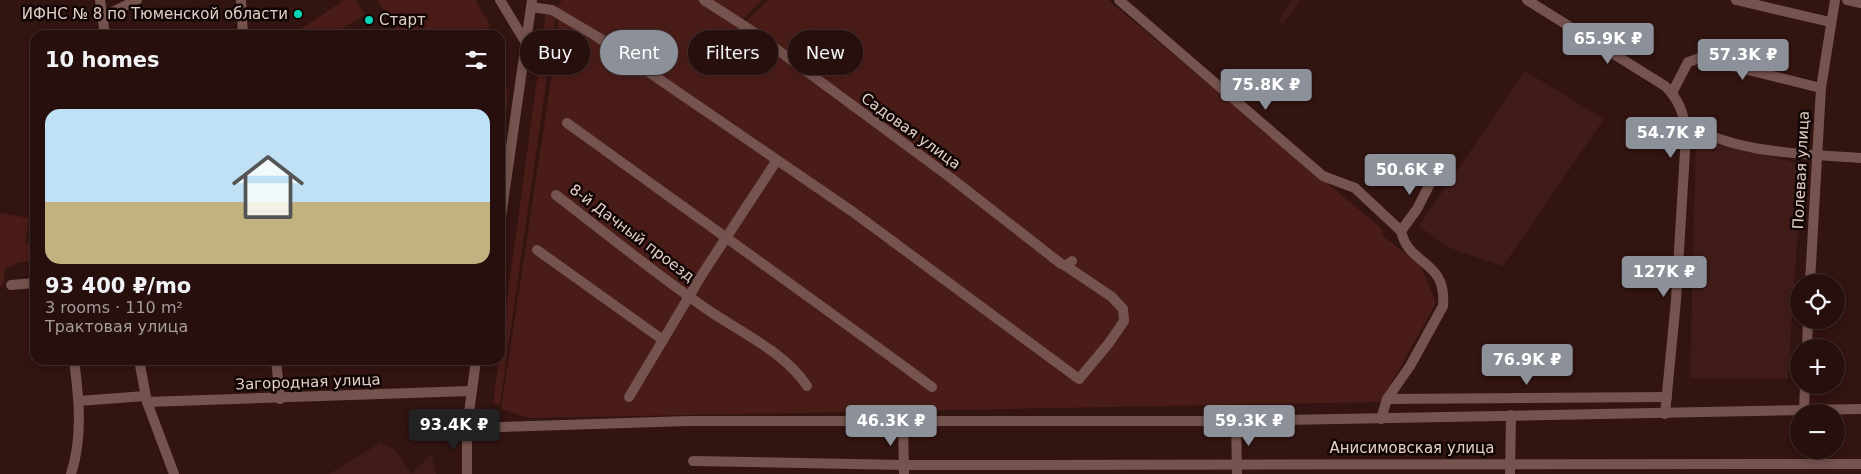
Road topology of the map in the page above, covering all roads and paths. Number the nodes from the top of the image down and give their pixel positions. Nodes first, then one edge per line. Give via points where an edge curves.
1 (100, 0) edge
2 (137, 0) edge
3 (241, 0) edge
4 (500, 0) edge
5 (704, 0) edge
6 (1119, 0) edge
7 (1527, 0) edge
8 (1736, 0) edge
9 (1834, 0) edge
10 (1847, 0) edge
11 (1861, 3) edge
12 (531, 4) edge
13 (104, 16) junction
14 (1830, 22) junction
15 (105, 30) edge
16 (243, 30) edge
17 (528, 30) edge
18 (520, 33) edge
19 (521, 75) edge
20 (1821, 88) junction
21 (1672, 93) junction
22 (1685, 122) junction
23 (567, 123) dead end
24 (1815, 155) junction
25 (1861, 158) edge
26 (777, 160) junction
27 (1436, 172) dead end
28 (505, 189) edge
29 (556, 195) dead end
30 (1401, 231) junction
31 (725, 237) junction
32 (537, 250) dead end
33 (1810, 274) edge
34 (30, 283) edge
35 (11, 285) dead end
36 (689, 296) junction
37 (663, 340) junction
38 (75, 365) edge
39 (140, 365) edge
40 (277, 365) edge
41 (475, 365) edge
42 (807, 386) dead end
43 (932, 387) dead end
44 (470, 391) junction
45 (629, 396) dead end
46 (1667, 397) junction
47 (146, 399) junction
48 (280, 399) junction
49 (1387, 399) junction
50 (79, 401) junction
51 (1845, 409) edge
52 (1861, 409) edge
53 (1790, 410) edge
54 (1665, 414) junction
55 (1511, 415) junction
56 (1381, 419) junction
57 (903, 420) junction
58 (1236, 421) junction
59 (467, 428) junction
60 (693, 461) dead end
61 (1237, 463) junction
62 (1759, 463) junction
63 (1861, 464) edge
64 (1510, 469) edge
65 (904, 470) edge
66 (71, 474) edge
67 (174, 474) edge
68 (467, 474) edge
69 (1237, 474) edge
70 (1759, 474) edge

1 - 13 street
2 - 13 street
3 - 16 street
4 - 18 street
5 - 26 street, Садовая улица via 752,31 1069,263 1123,308 1124,321 1079,380 853,212
6 - 30 street via 1323,176 1356,188
7 - 21 street
8 - 14 street
9 - 14 street, Полевая улица
10 - 11 street
12 - 17 street
12 - 26 street via 552,10 596,36
13 - 15 street
14 - 20 street, Полевая улица
19 - 28 street
20 - 21 street via 1700,58 1688,62
20 - 24 street, Полевая улица
21 - 22 street
22 - 24 street via 1727,141
22 - 46 street via 1676,300
23 - 31 street
24 - 25 street
24 - 33 street, Полевая улица
26 - 31 street
27 - 30 street via 1417,209
29 - 36 street, 8-й Дачный проезд
30 - 49 street via 1408,249 1438,275 1444,296 1443,306 1410,366
31 - 36 street
31 - 43 street
32 - 37 street
34 - 35 street
36 - 37 street
36 - 42 street, 8-й Дачный проезд via 744,330 799,374
37 - 45 street
38 - 50 street
39 - 47 street
40 - 48 street
41 - 44 street
44 - 48 street, Загородная улица
44 - 59 street
46 - 49 street
46 - 54 street
47 - 48 street, Загородная улица
47 - 50 street, Загородная улица
47 - 67 street
49 - 56 street
50 - 66 street via 78,453
51 - 52 street
53 - 54 street
54 - 55 street
55 - 56 street
55 - 64 street
56 - 58 street
57 - 58 street
57 - 59 street via 688,421
57 - 65 street
58 - 61 street
59 - 68 street
60 - 65 street, Анисимовская улица
61 - 64 street, Анисимовская улица
61 - 65 street, Анисимовская улица
61 - 69 street
62 - 63 street, Анисимовская улица
62 - 64 street, Анисимовская улица
62 - 70 street

